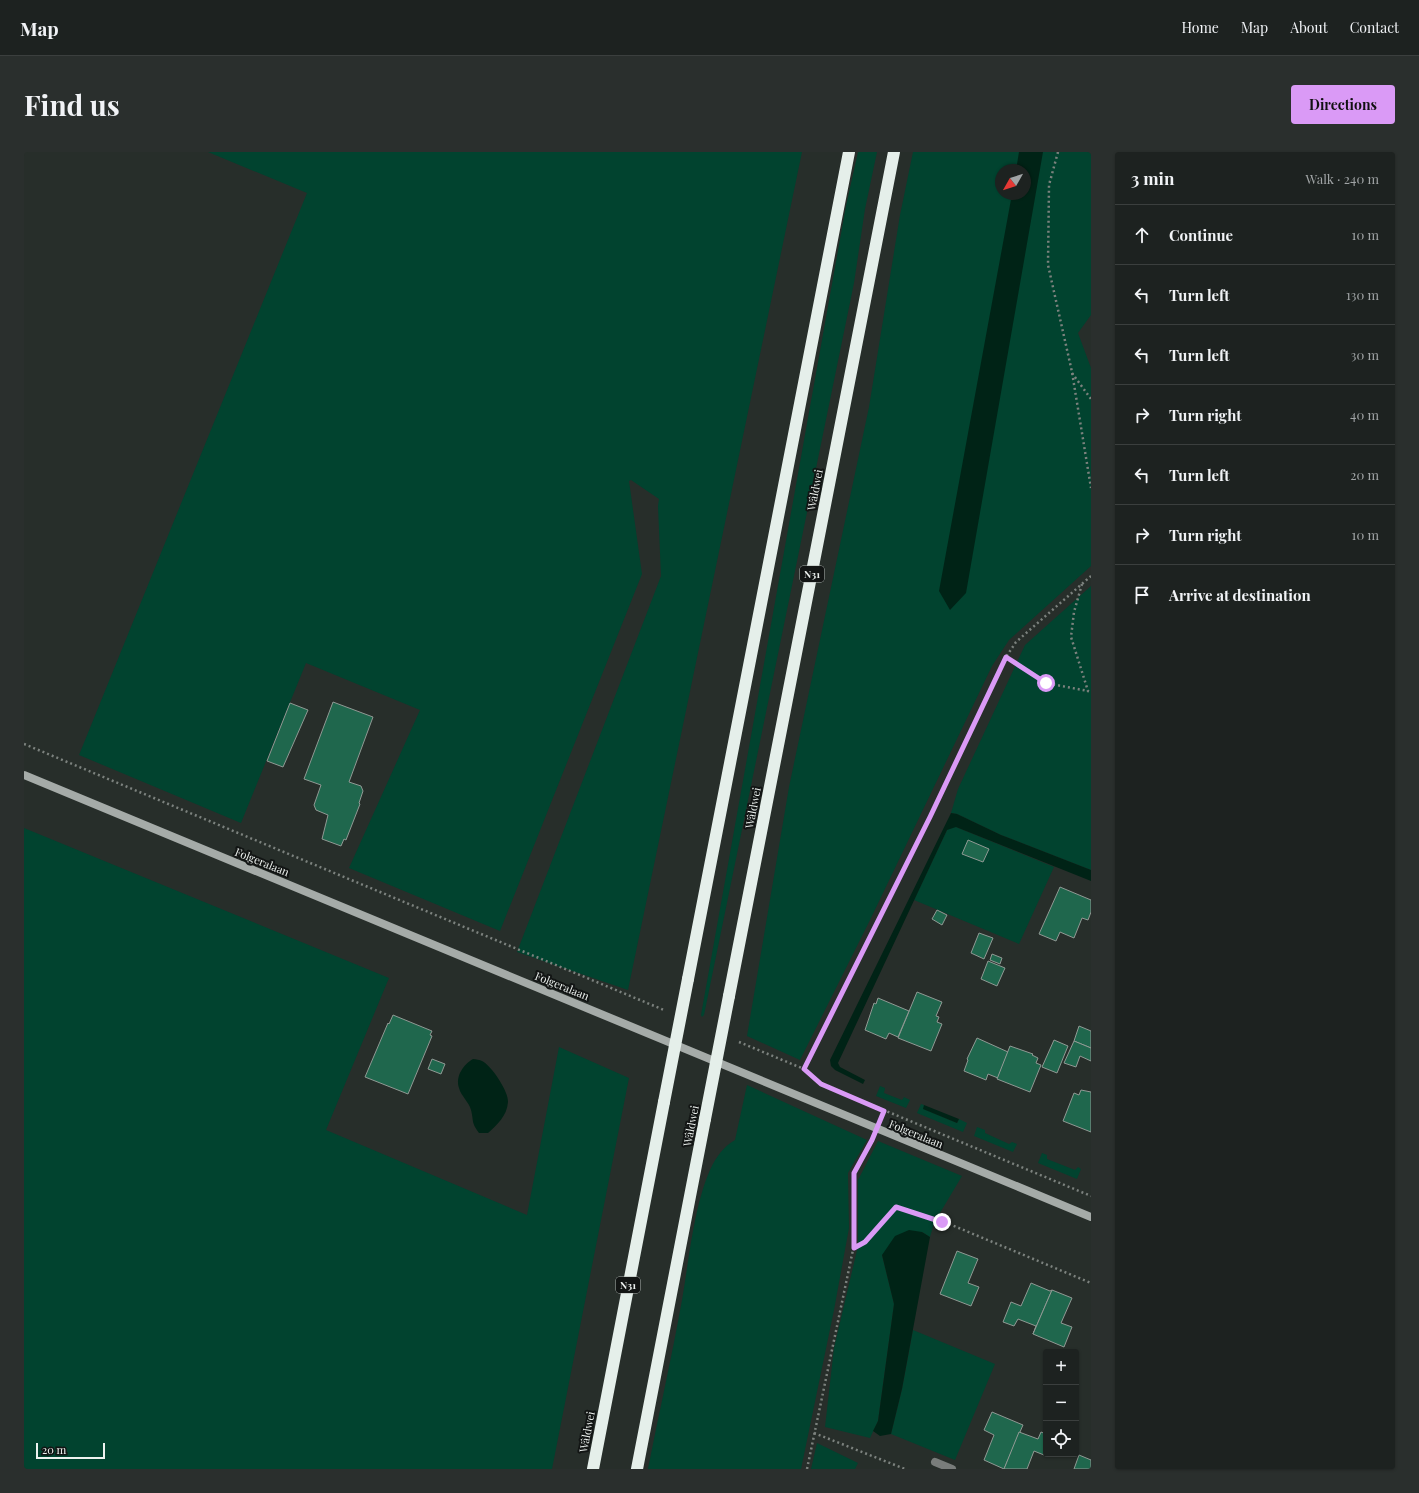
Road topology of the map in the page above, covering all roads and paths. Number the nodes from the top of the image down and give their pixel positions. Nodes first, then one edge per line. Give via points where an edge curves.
1 (849, 152) edge
2 (894, 152) edge
3 (1058, 152) edge
4 (1072, 372) junction
5 (1091, 399) edge
6 (1091, 488) edge
7 (1091, 576) edge
8 (1082, 584) junction
9 (1006, 657) junction
10 (1089, 691) edge
11 (24, 744) edge
12 (24, 775) edge
13 (666, 1011) dead end
14 (732, 1039) dead end
15 (804, 1069) junction
16 (884, 1111) junction
17 (876, 1130) junction
18 (1091, 1196) edge
19 (1091, 1217) edge
20 (854, 1248) junction
21 (1091, 1284) edge
22 (814, 1433) junction
23 (935, 1462) dead end
24 (593, 1469) edge
25 (637, 1469) edge
26 (807, 1469) edge
27 (905, 1469) edge
28 (952, 1469) edge

1 - 24 highway, Wâldwei / N31, bridge
2 - 25 highway, Wâldwei / N31, bridge
3 - 4 path via 1049,185 1048,265
4 - 5 path
4 - 6 path
7 - 8 path
8 - 9 path via 1016,642
8 - 10 path via 1074,612 1072,637
9 - 10 path via 1046,683
9 - 15 path via 930,817
11 - 13 path
12 - 17 main road, Folgeralaan
14 - 15 path
15 - 16 path via 821,1084
16 - 17 path
16 - 18 path
17 - 19 main road, Folgeralaan
17 - 20 path via 854,1173
20 - 21 path via 865,1242 896,1207 942,1222
20 - 22 path
22 - 26 path
22 - 27 path
23 - 28 street

